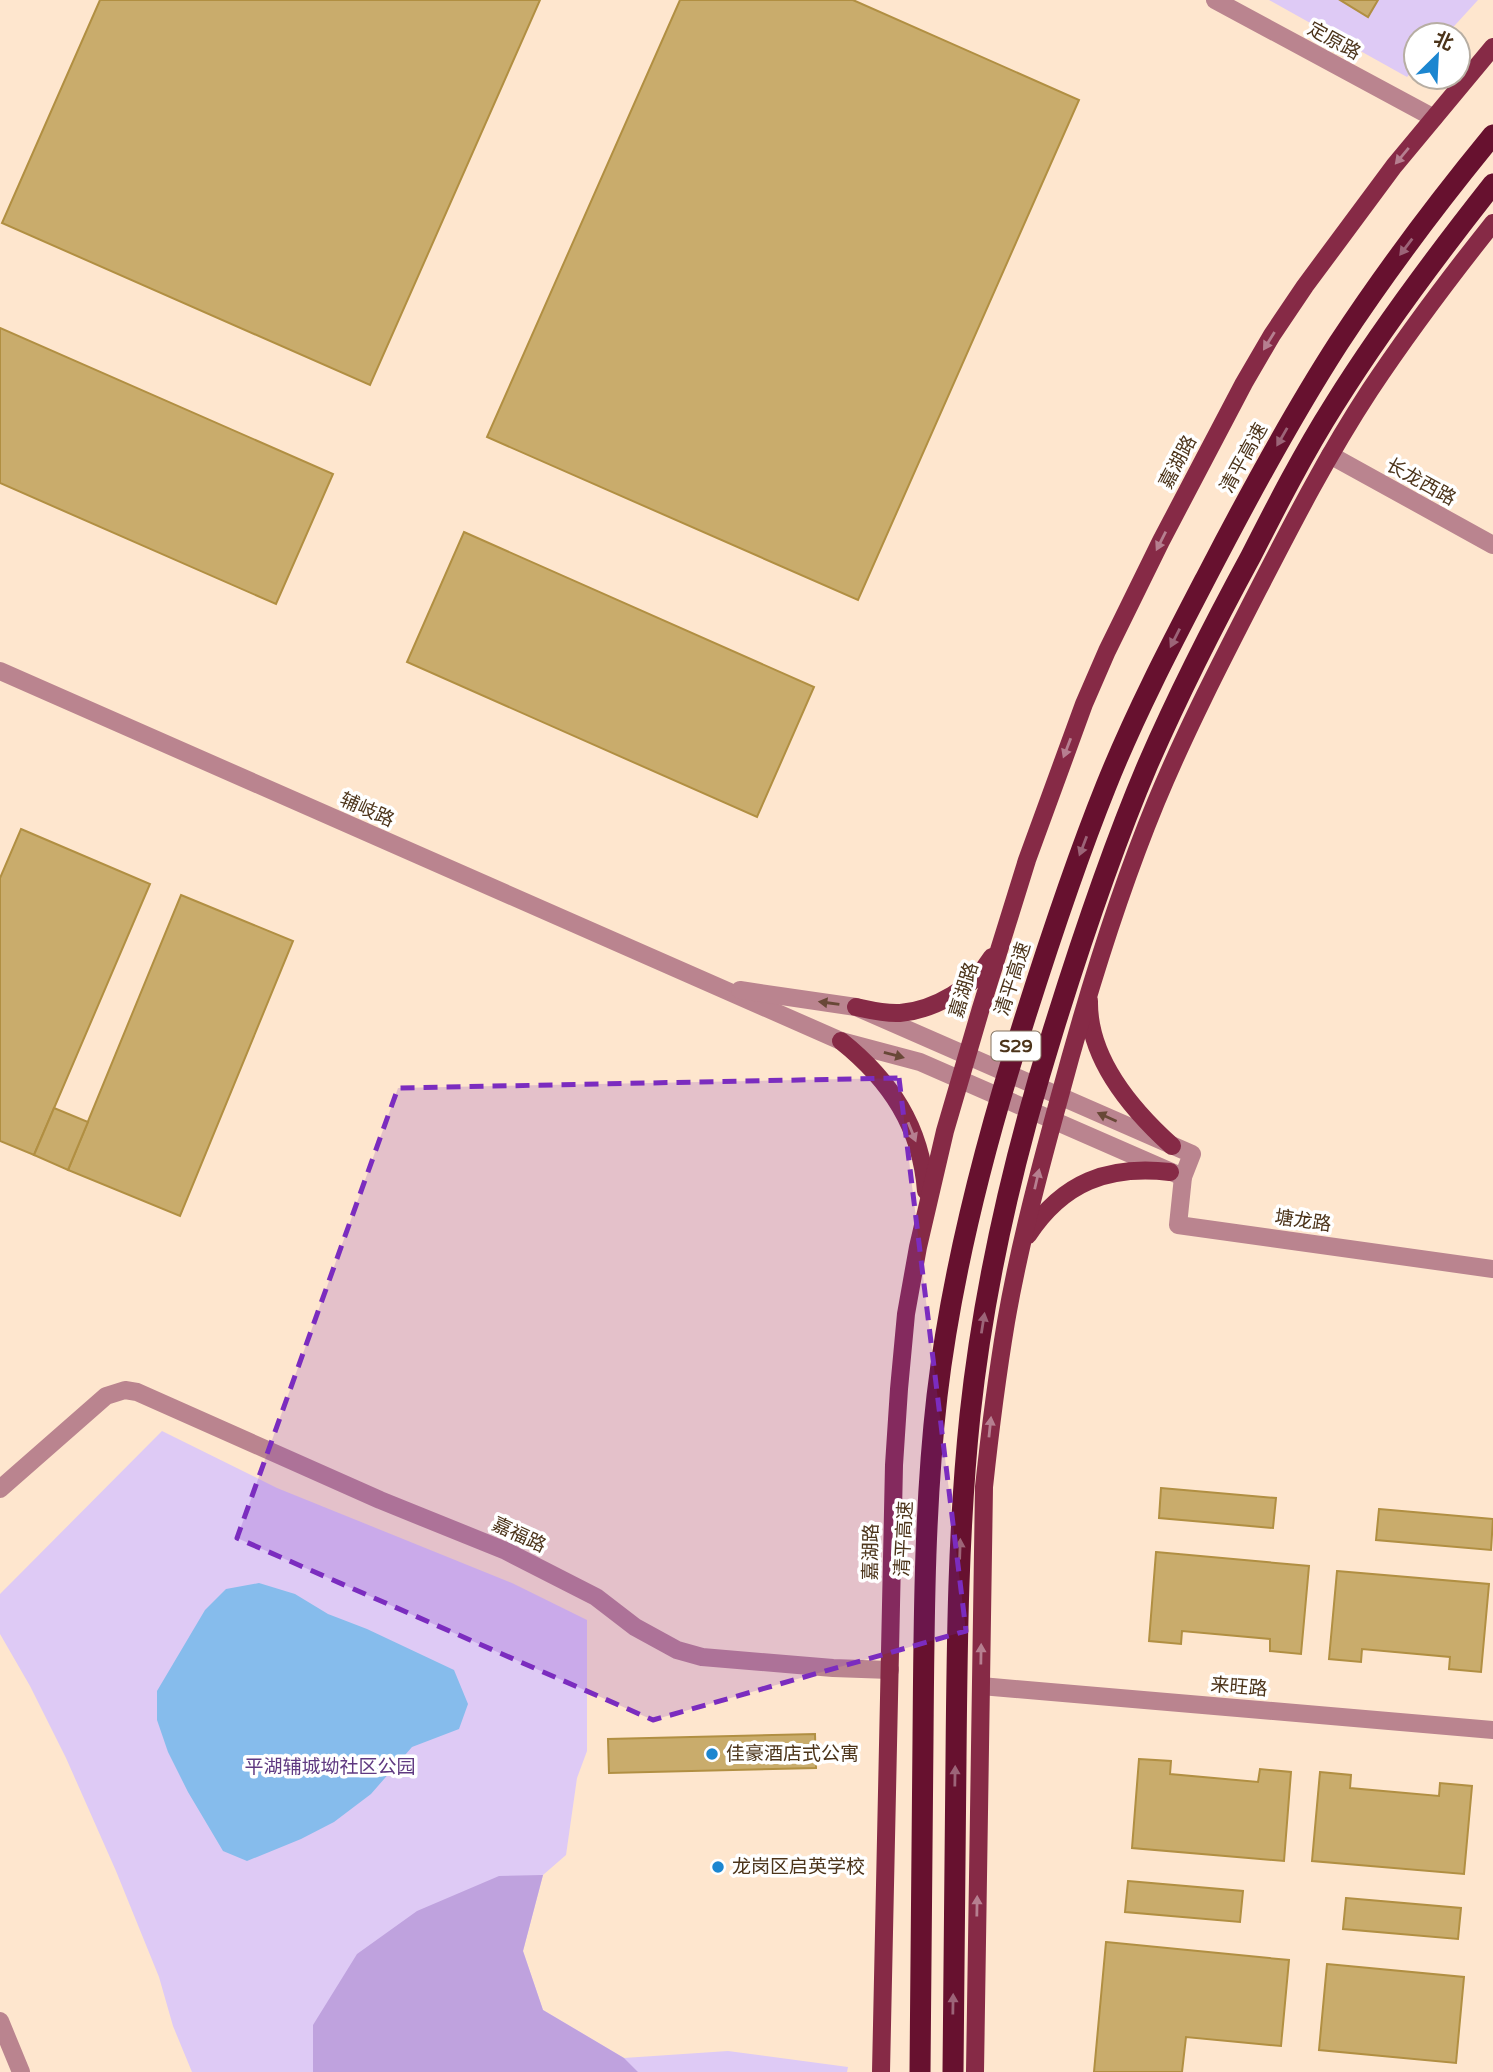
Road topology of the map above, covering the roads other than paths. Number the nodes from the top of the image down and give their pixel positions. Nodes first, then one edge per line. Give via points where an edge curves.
1 (1215, 0) edge
2 (1493, 47) edge
3 (1434, 118) junction
4 (1493, 135) edge
5 (1493, 184) edge
6 (1493, 223) edge
7 (1330, 456) junction
8 (1493, 545) edge
9 (0, 671) edge
10 (1001, 942) junction
11 (717, 987) junction
12 (1090, 987) junction
13 (856, 1007) junction
14 (841, 1041) junction
15 (967, 1056) junction
16 (960, 1079) junction
17 (1059, 1096) junction
18 (1053, 1120) junction
19 (1172, 1146) junction
20 (1176, 1174) junction
21 (927, 1206) junction
22 (1023, 1244) junction
23 (1493, 1269) edge
24 (0, 1489) edge
25 (890, 1670) junction
26 (981, 1686) junction
27 (1493, 1730) edge
28 (0, 2021) edge
29 (21, 2072) edge
30 (881, 2072) edge
31 (919, 2072) edge
32 (953, 2072) edge
33 (975, 2072) edge

1 - 3 street, 定原路
2 - 3 main road, 嘉湖路
3 -> 10 main road, 嘉湖路 via 1305,286 1244,383 1196,473 1084,704
4 -> 31 highway, 清平高速 / S29, bridge via 1337,346 1263,470 1180,628 1108,782 1015,1048 968,1222 937,1394 924,1604
32 -> 5 highway, S29, bridge via 961,1507 989,1290 1041,1070 1128,814 1217,618 1335,404
6 - 7 main road via 1371,389
7 - 8 street, 长龙西路
7 - 12 main road via 1193,717 1155,804
9 - 11 street, 辅岐路
10 - 13 main road via 977,976 941,1001 900,1013
10 - 15 main road, 嘉湖路
13 -> 11 street
11 - 14 street, 辅岐路
12 - 17 main road
12 - 19 main road via 1089,1010 1108,1070 1134,1108
13 - 15 street
14 -> 16 street, 辅岐路 via 920,1062
14 -> 21 main road via 876,1072 903,1111 920,1154
15 - 16 main road, 嘉湖路
15 - 17 street
16 - 18 street, 辅岐路
16 - 21 main road, 嘉湖路
17 - 18 main road
19 -> 17 street
18 - 20 street, 辅岐路
22 -> 18 main road
19 - 20 street, 塘龙路 via 1192,1154
20 - 22 main road via 1125,1170 1084,1184 1049,1208
20 - 23 street, 塘龙路 via 1178,1225
21 - 25 main road, 嘉湖路 via 906,1314 899,1388
26 -> 22 main road via 984,1486 1002,1344
24 - 25 street, 嘉福路 via 106,1396 125,1390 137,1392 506,1551 596,1597 635,1627 677,1650 702,1657
25 - 30 main road, 嘉湖路
26 - 27 street, 来旺路
33 -> 26 main road
28 - 29 street

